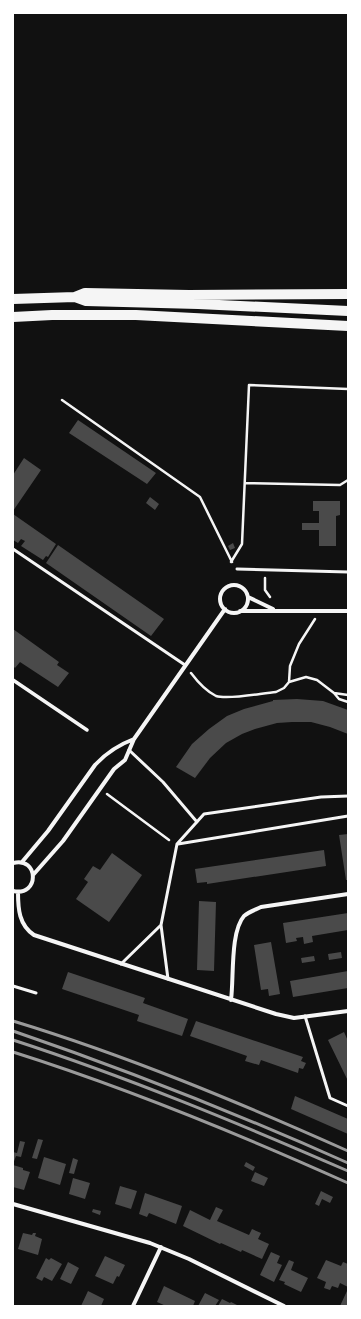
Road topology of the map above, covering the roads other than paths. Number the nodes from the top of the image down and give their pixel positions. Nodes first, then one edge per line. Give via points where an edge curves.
1 (348, 294) edge
2 (75, 297) junction
3 (13, 299) edge
4 (348, 311) edge
5 (13, 317) edge
6 (348, 326) edge
7 (13, 549) edge
8 (237, 569) dead end
9 (348, 572) edge
10 (248, 597) junction
11 (225, 608) junction
12 (276, 610) junction
13 (240, 611) junction
14 (348, 611) edge
15 (185, 665) junction
16 (13, 680) edge
17 (87, 730) dead end
18 (134, 739) junction
19 (129, 750) junction
20 (348, 796) edge
21 (348, 816) edge
22 (197, 822) junction
23 (177, 844) junction
24 (22, 862) junction
25 (13, 863) edge
26 (33, 875) junction
27 (15, 892) edge
28 (348, 894) edge
29 (161, 925) junction
30 (122, 964) junction
31 (168, 979) junction
32 (13, 986) edge
33 (36, 993) dead end
34 (231, 1000) junction
35 (348, 1011) edge
36 (305, 1016) junction
37 (348, 1106) edge
38 (13, 1204) edge
39 (161, 1247) junction
40 (133, 1306) edge
41 (284, 1306) edge

1 - 2 main road via 85,293
2 - 3 main road
2 - 4 main road via 86,300
5 - 6 main road via 136,315
7 - 15 lane
8 - 9 lane
10 - 11 street via 247,592 240,586 228,587 221,597
10 - 12 street
10 - 13 street via 246,606
11 - 13 street via 232,612
11 - 15 street
12 - 13 street
12 - 14 street
15 - 18 street
16 - 17 street
18 - 19 street
18 - 24 street via 103,756
19 - 22 lane via 163,782
19 - 26 street via 125,760 114,769 63,841
20 - 22 lane via 321,797 204,814
21 - 23 lane
22 - 23 lane
23 - 29 lane
24 - 25 street
24 - 26 street via 30,867
26 - 27 street via 29,887 22,892
27 - 30 street via 21,920 28,931
28 - 34 street via 261,907 245,916 235,936
29 - 30 lane
29 - 31 lane
30 - 31 street
31 - 34 street
32 - 33 lane
34 - 36 street via 294,1018
35 - 36 street
36 - 37 lane via 330,1098
38 - 39 street
39 - 40 street
39 - 41 street

